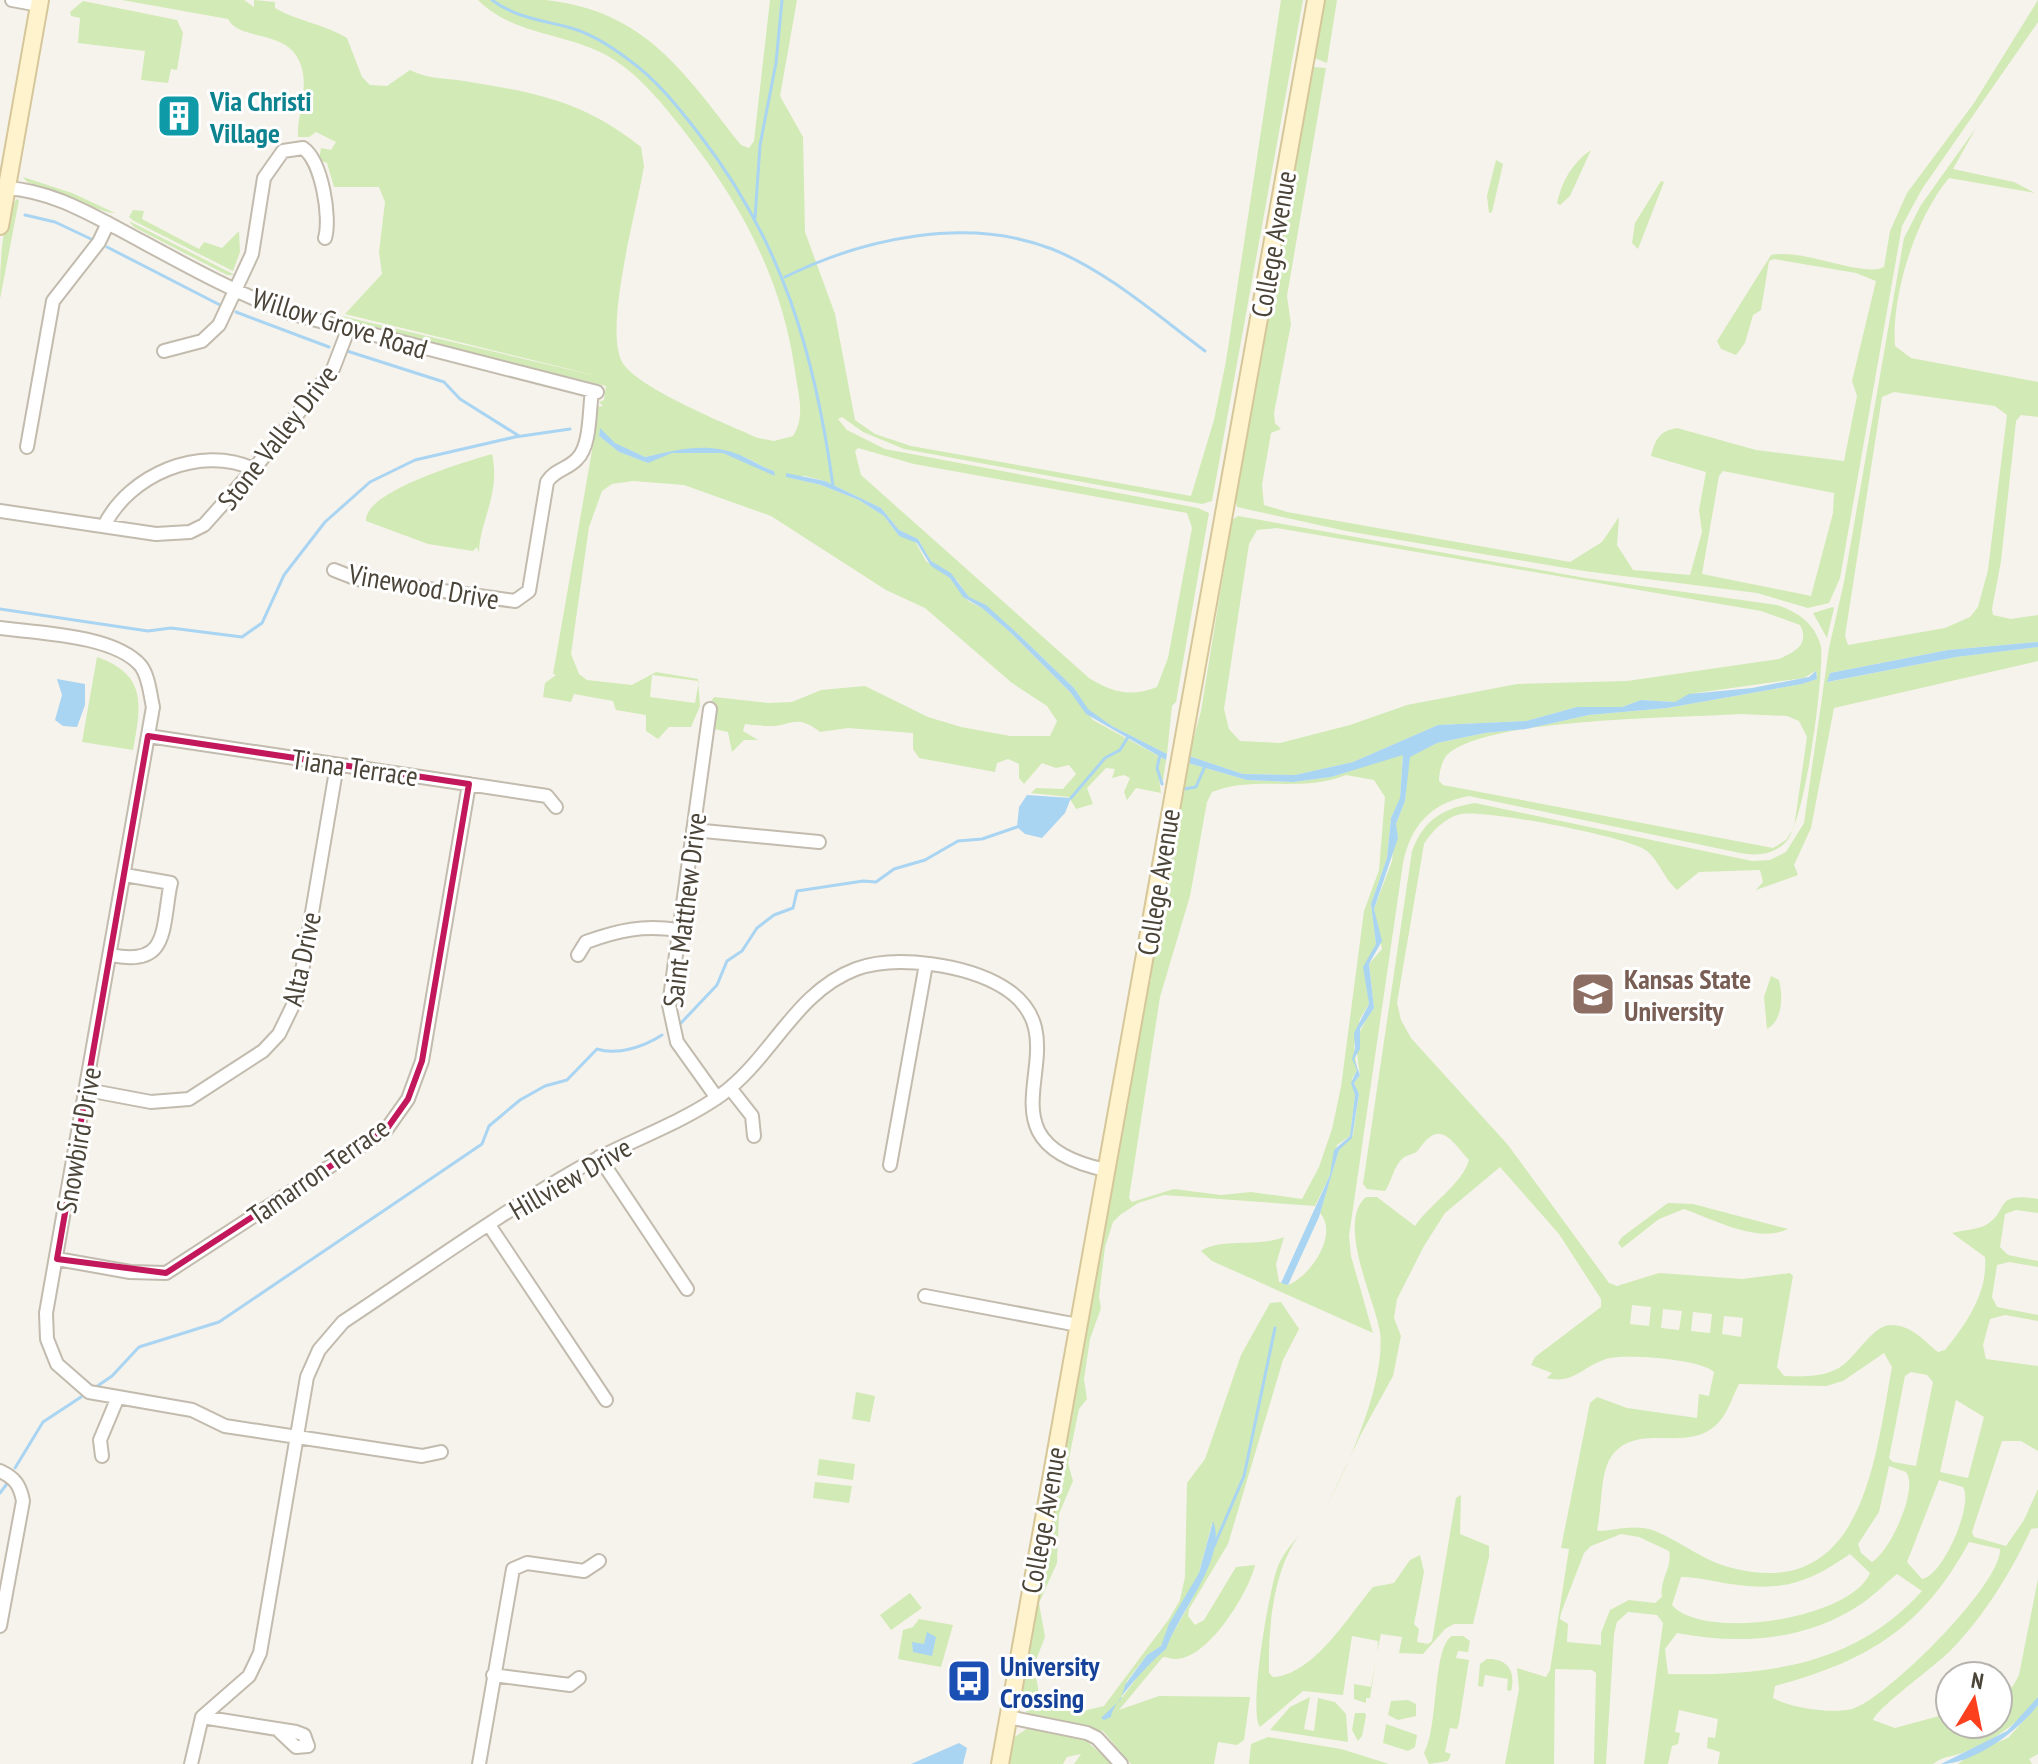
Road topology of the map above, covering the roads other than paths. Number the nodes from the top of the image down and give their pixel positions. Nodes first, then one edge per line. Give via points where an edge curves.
1 (12, 0) edge
2 (1316, 0) edge
3 (40, 2) edge
4 (7, 188) junction
5 (108, 223) junction
6 (0, 226) edge
7 (325, 238) dead end
8 (237, 290) junction
9 (348, 330) junction
10 (164, 351) dead end
11 (595, 391) joint
12 (27, 447) dead end
13 (254, 469) junction
14 (0, 511) edge
15 (104, 526) junction
16 (334, 570) dead end
17 (0, 628) edge
18 (710, 709) dead end
19 (148, 736) junction
20 (337, 765) junction
21 (469, 784) junction
22 (556, 807) dead end
23 (693, 830) junction
24 (819, 842) dead end
25 (125, 875) junction
26 (678, 930) junction
27 (111, 955) junction
28 (578, 955) dead end
29 (926, 964) junction
30 (730, 1088) junction
31 (87, 1090) junction
32 (717, 1098) junction
33 (754, 1136) dead end
34 (599, 1157) junction
35 (890, 1165) dead end
36 (1106, 1170) junction
37 (489, 1225) junction
38 (57, 1259) junction
39 (687, 1289) dead end
40 (925, 1296) dead end
41 (1078, 1325) junction
42 (118, 1397) junction
43 (606, 1400) dead end
44 (296, 1438) junction
45 (441, 1452) dead end
46 (102, 1456) dead end
47 (0, 1471) edge
48 (599, 1561) dead end
49 (0, 1626) edge
50 (493, 1675) junction
51 (579, 1678) dead end
52 (202, 1717) junction
53 (1008, 1717) junction
54 (279, 1731) dead end
55 (191, 1764) edge
56 (479, 1764) edge
57 (1000, 1764) edge
58 (1121, 1764) edge

1 - 3 street
2 - 36 street, College Avenue
3 - 4 street
4 - 5 street, Willow Grove Road via 51,197
4 - 6 street
5 - 8 street, Willow Grove Road
5 - 12 street via 53,301
7 - 8 street via 329,215 314,160 303,148 283,151 264,178 252,254
8 - 9 street, Willow Grove Road via 289,313
8 - 10 street via 219,325 202,341
9 - 11 street, Willow Grove Road
9 - 13 street, Stone Valley Drive via 333,369
11 - 16 street, Vinewood Drive via 579,458 553,472 547,482 524,598 373,581
13 - 15 street via 219,462 169,469 137,486
13 - 15 street, Stone Valley Drive via 216,515 190,532 156,534
14 - 15 street, Stone Valley Drive
17 - 19 street, Snowbird Drive via 101,643 126,654 142,667 148,683 153,707
18 - 23 street, Saint Matthew Drive
19 - 20 street, Tiana Terrace
19 - 25 street, Snowbird Drive
20 - 21 street, Tiana Terrace
20 - 31 street, Alta Drive via 298,995 279,1034 263,1051 189,1099 151,1102
21 - 22 street, Tiana Terrace via 547,796
21 - 38 street, Tamarron Terrace via 422,1061 408,1099 386,1130 166,1273
23 - 24 street
23 - 26 street, Saint Matthew Drive
25 - 27 street, Snowbird Drive
25 - 27 street via 171,883 159,946 141,959
26 - 28 street via 625,929 586,942
26 - 32 street, Saint Matthew Drive via 671,1025
27 - 31 street, Snowbird Drive
29 - 30 street, Hillview Drive via 882,962 838,977 801,1007 772,1047
29 - 35 street
29 - 36 street, Hillview Drive via 987,979 1019,999 1034,1017 1038,1035 1030,1101 1041,1137 1057,1154
30 - 32 street, Hillview Drive
30 - 33 street via 752,1116
31 - 38 street, Snowbird Drive
32 - 34 street, Hillview Drive
34 - 37 street, Hillview Drive
34 - 39 street
36 - 41 street, College Avenue
37 - 43 street
37 - 44 street, Hillview Drive via 343,1322 312,1363
38 - 42 street, Snowbird Drive via 46,1313 52,1353 64,1374 89,1392
40 - 41 street
41 - 53 street, College Avenue
42 - 44 street, Snowbird Drive via 192,1410 225,1426
42 - 46 street via 100,1440
44 - 45 street, Snowbird Drive via 422,1456
44 - 52 street, Hillview Drive via 256,1668
47 - 49 street via 20,1487 23,1501
48 - 50 street via 584,1571 527,1563 513,1569
50 - 51 street via 570,1685
50 - 56 street
52 - 54 street
52 - 55 street
53 - 57 street, College Avenue
53 - 58 street via 1087,1733

